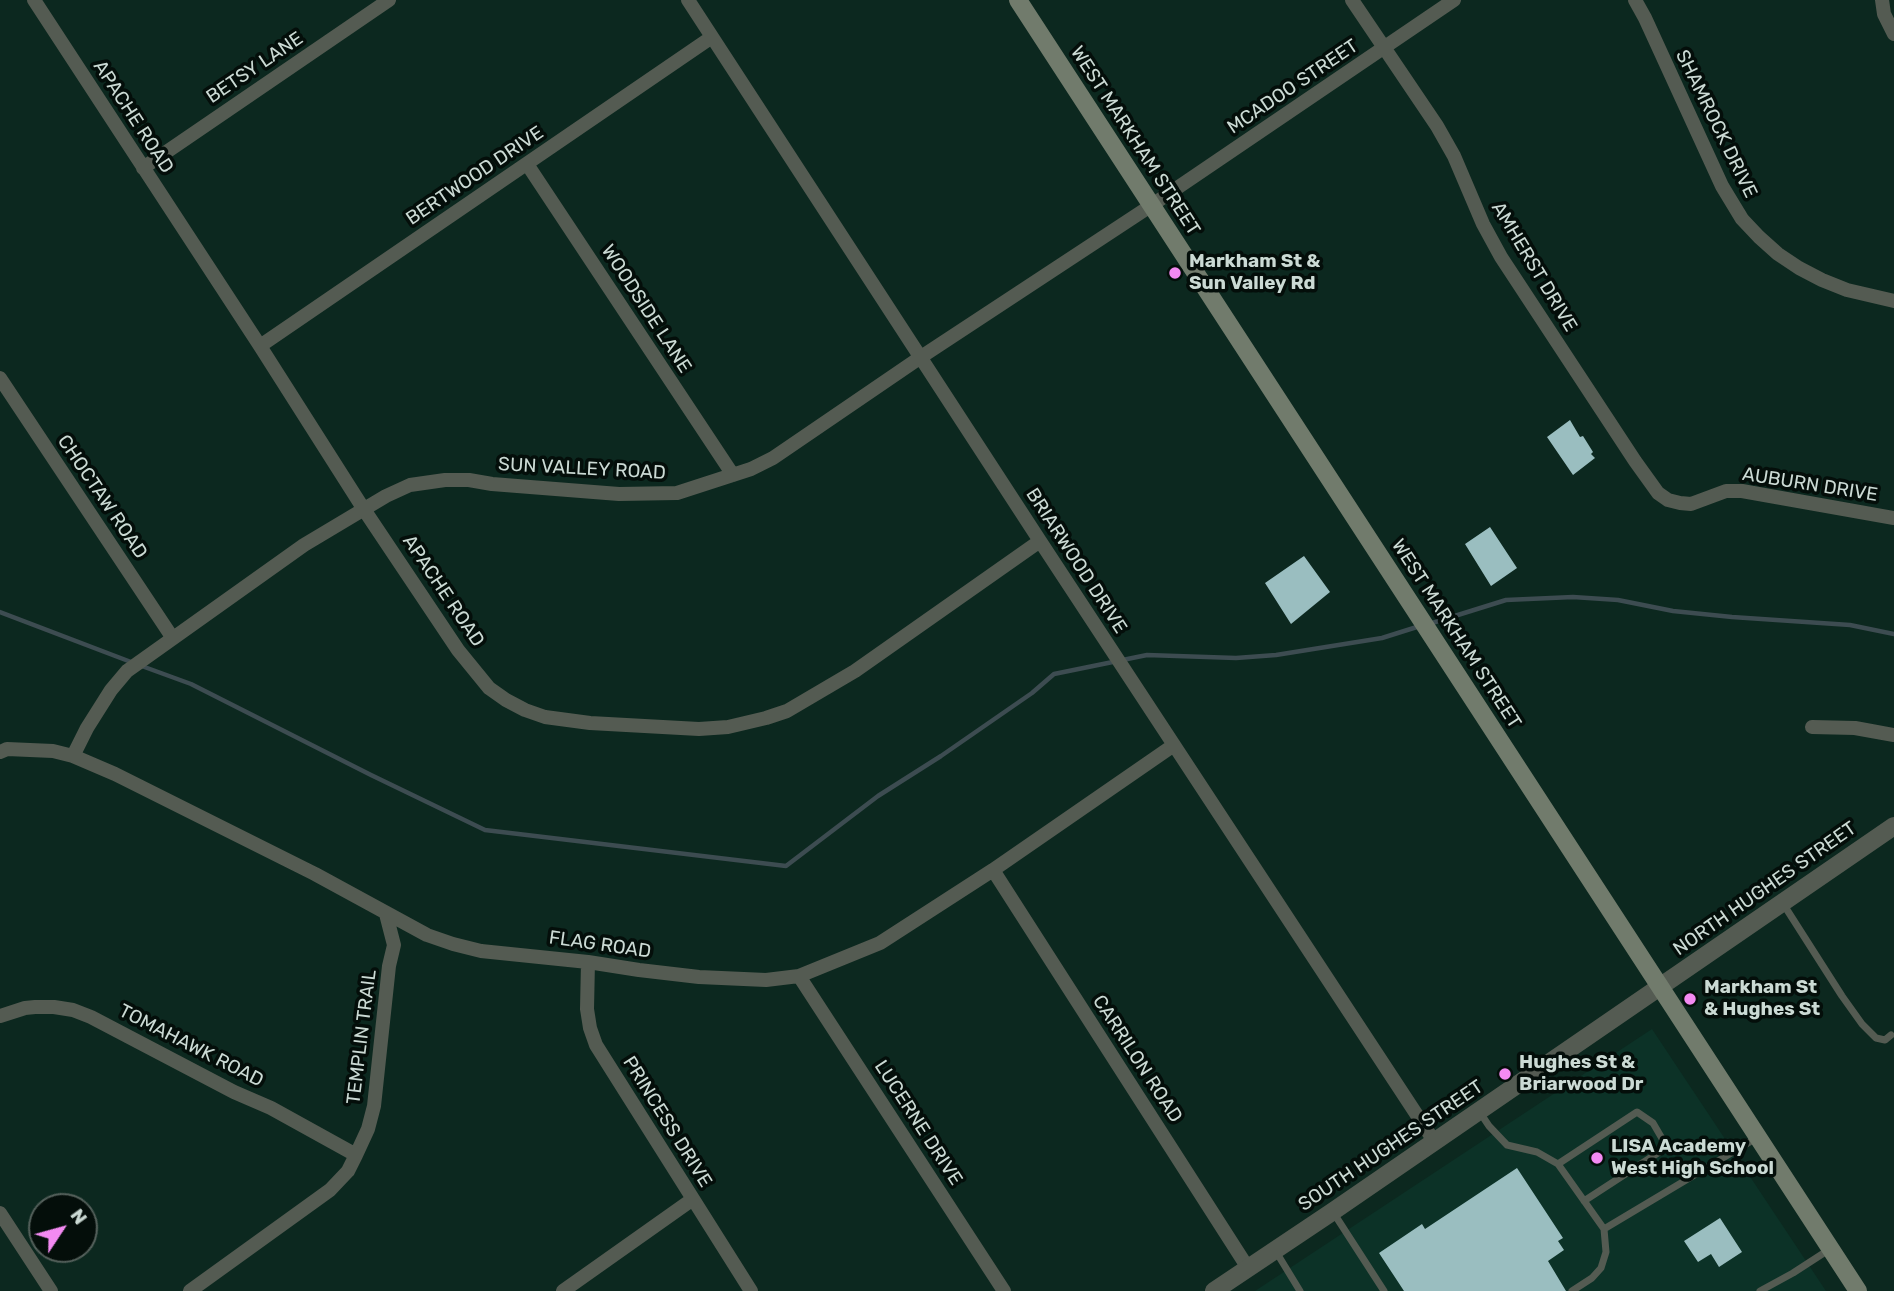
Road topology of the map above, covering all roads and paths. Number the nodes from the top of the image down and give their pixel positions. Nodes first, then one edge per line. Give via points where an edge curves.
1 (34, 0) edge
2 (389, 0) edge
3 (688, 0) edge
4 (1018, 0) edge
5 (1352, 0) edge
6 (1454, 0) edge
7 (1635, 0) edge
8 (1882, 0) edge
9 (1894, 34) edge
10 (712, 37) junction
11 (1384, 49) junction
12 (527, 164) junction
13 (143, 168) junction
14 (1152, 205) junction
15 (1894, 300) edge
16 (260, 346) junction
17 (920, 357) junction
18 (0, 378) edge
19 (5, 398) edge
20 (733, 475) junction
21 (1680, 503) joint
22 (363, 508) junction
23 (1894, 518) edge
24 (1040, 541) junction
25 (172, 638) junction
26 (1812, 727) dead end
27 (1894, 735) edge
28 (1174, 744) junction
29 (0, 752) edge
30 (73, 756) junction
31 (1894, 826) edge
32 (993, 870) junction
33 (1782, 902) junction
34 (386, 914) junction
35 (588, 962) junction
36 (799, 976) junction
37 (1660, 986) junction
38 (0, 1016) edge
39 (1891, 1035) dead end
40 (1479, 1111) junction
41 (1759, 1137) junction
42 (1434, 1141) junction
43 (356, 1155) junction
44 (1558, 1164) junction
45 (693, 1199) junction
46 (1584, 1201) junction
47 (1332, 1212) junction
48 (0, 1213) edge
49 (1604, 1229) junction
50 (1831, 1249) junction
51 (1275, 1250) junction
52 (1248, 1268) junction
53 (51, 1291) edge
54 (190, 1291) edge
55 (563, 1291) edge
56 (751, 1291) edge
57 (1004, 1291) edge
58 (1214, 1291) edge
59 (1300, 1291) edge
60 (1384, 1291) edge
61 (1572, 1291) edge
62 (1760, 1291) edge
63 (1858, 1291) edge

1 - 13 street, APACHE ROAD
2 - 13 street, BETSY LANE
3 - 10 street, BRIARWOOD DRIVE
4 - 14 main road, WEST MARKHAM STREET
5 - 11 street, AMHERST DRIVE
6 - 11 street, MCADOO STREET
7 - 15 street, SHAMROCK DRIVE via 1742,219 1799,268 1847,290
8 - 9 street
10 - 12 street, BERTWOOD DRIVE
10 - 17 street, BRIARWOOD DRIVE
11 - 14 street, MCADOO STREET
11 - 21 street, AMHERST DRIVE via 1454,156 1502,257 1654,489
12 - 16 street, BERTWOOD DRIVE
12 - 20 street, WOODSIDE LANE
13 - 16 street, APACHE ROAD
14 - 17 street, SUN VALLEY ROAD
14 - 37 main road, WEST MARKHAM STREET
16 - 22 street, APACHE ROAD
17 - 20 street, SUN VALLEY ROAD via 773,458
17 - 24 street, BRIARWOOD DRIVE
18 - 19 street, CHOCTAW ROAD
19 - 25 street, CHOCTAW ROAD
20 - 22 street, SUN VALLEY ROAD via 677,493 629,494 445,480 410,485
21 - 23 street, AUBURN DRIVE via 1742,491
22 - 24 street, APACHE ROAD via 458,650 489,688 545,717 669,728 728,727 787,712 865,664
22 - 25 street, SUN VALLEY ROAD
24 - 28 street, BRIARWOOD DRIVE
25 - 30 street, SUN VALLEY ROAD via 127,671 111,690
26 - 27 street
28 - 32 street, FLAG ROAD
28 - 42 street, BRIARWOOD DRIVE
29 - 30 street, FLAG ROAD via 53,751
30 - 34 street, FLAG ROAD
31 - 33 street, NORTH HUGHES STREET
32 - 36 street, FLAG ROAD via 880,943
32 - 52 street, CARRILON ROAD
33 - 37 street, NORTH HUGHES STREET
33 - 39 lane via 1862,1024 1876,1038 1885,1040
34 - 35 street, FLAG ROAD via 427,935 481,951
34 - 43 street, TEMPLIN TRAIL via 394,945 376,1093
35 - 36 street, FLAG ROAD via 699,977 766,980
35 - 45 street, PRINCESS DRIVE via 587,1009 596,1045
36 - 57 street, LUCERNE DRIVE
37 - 40 street, SOUTH HUGHES STREET
37 - 41 main road, WEST MARKHAM STREET
38 - 43 street, TOMAHAWK ROAD via 44,1007 91,1017
40 - 42 street, SOUTH HUGHES STREET
40 - 44 lane via 1507,1145 1537,1152
41 - 49 lane
41 - 50 main road, WEST MARKHAM STREET
42 - 47 street, SOUTH HUGHES STREET
43 - 54 street, TEMPLIN TRAIL via 330,1190
44 - 46 lane
44 - 46 lane via 1637,1112 1653,1123 1667,1147
45 - 55 street
45 - 56 street, PRINCESS DRIVE
46 - 49 lane
47 - 51 street, SOUTH HUGHES STREET
47 - 60 lane
48 - 53 street
49 - 61 lane via 1606,1252 1601,1268
50 - 62 lane
50 - 63 main road, WEST MARKHAM STREET
51 - 52 street, SOUTH HUGHES STREET
51 - 59 lane
52 - 58 street, SOUTH HUGHES STREET

